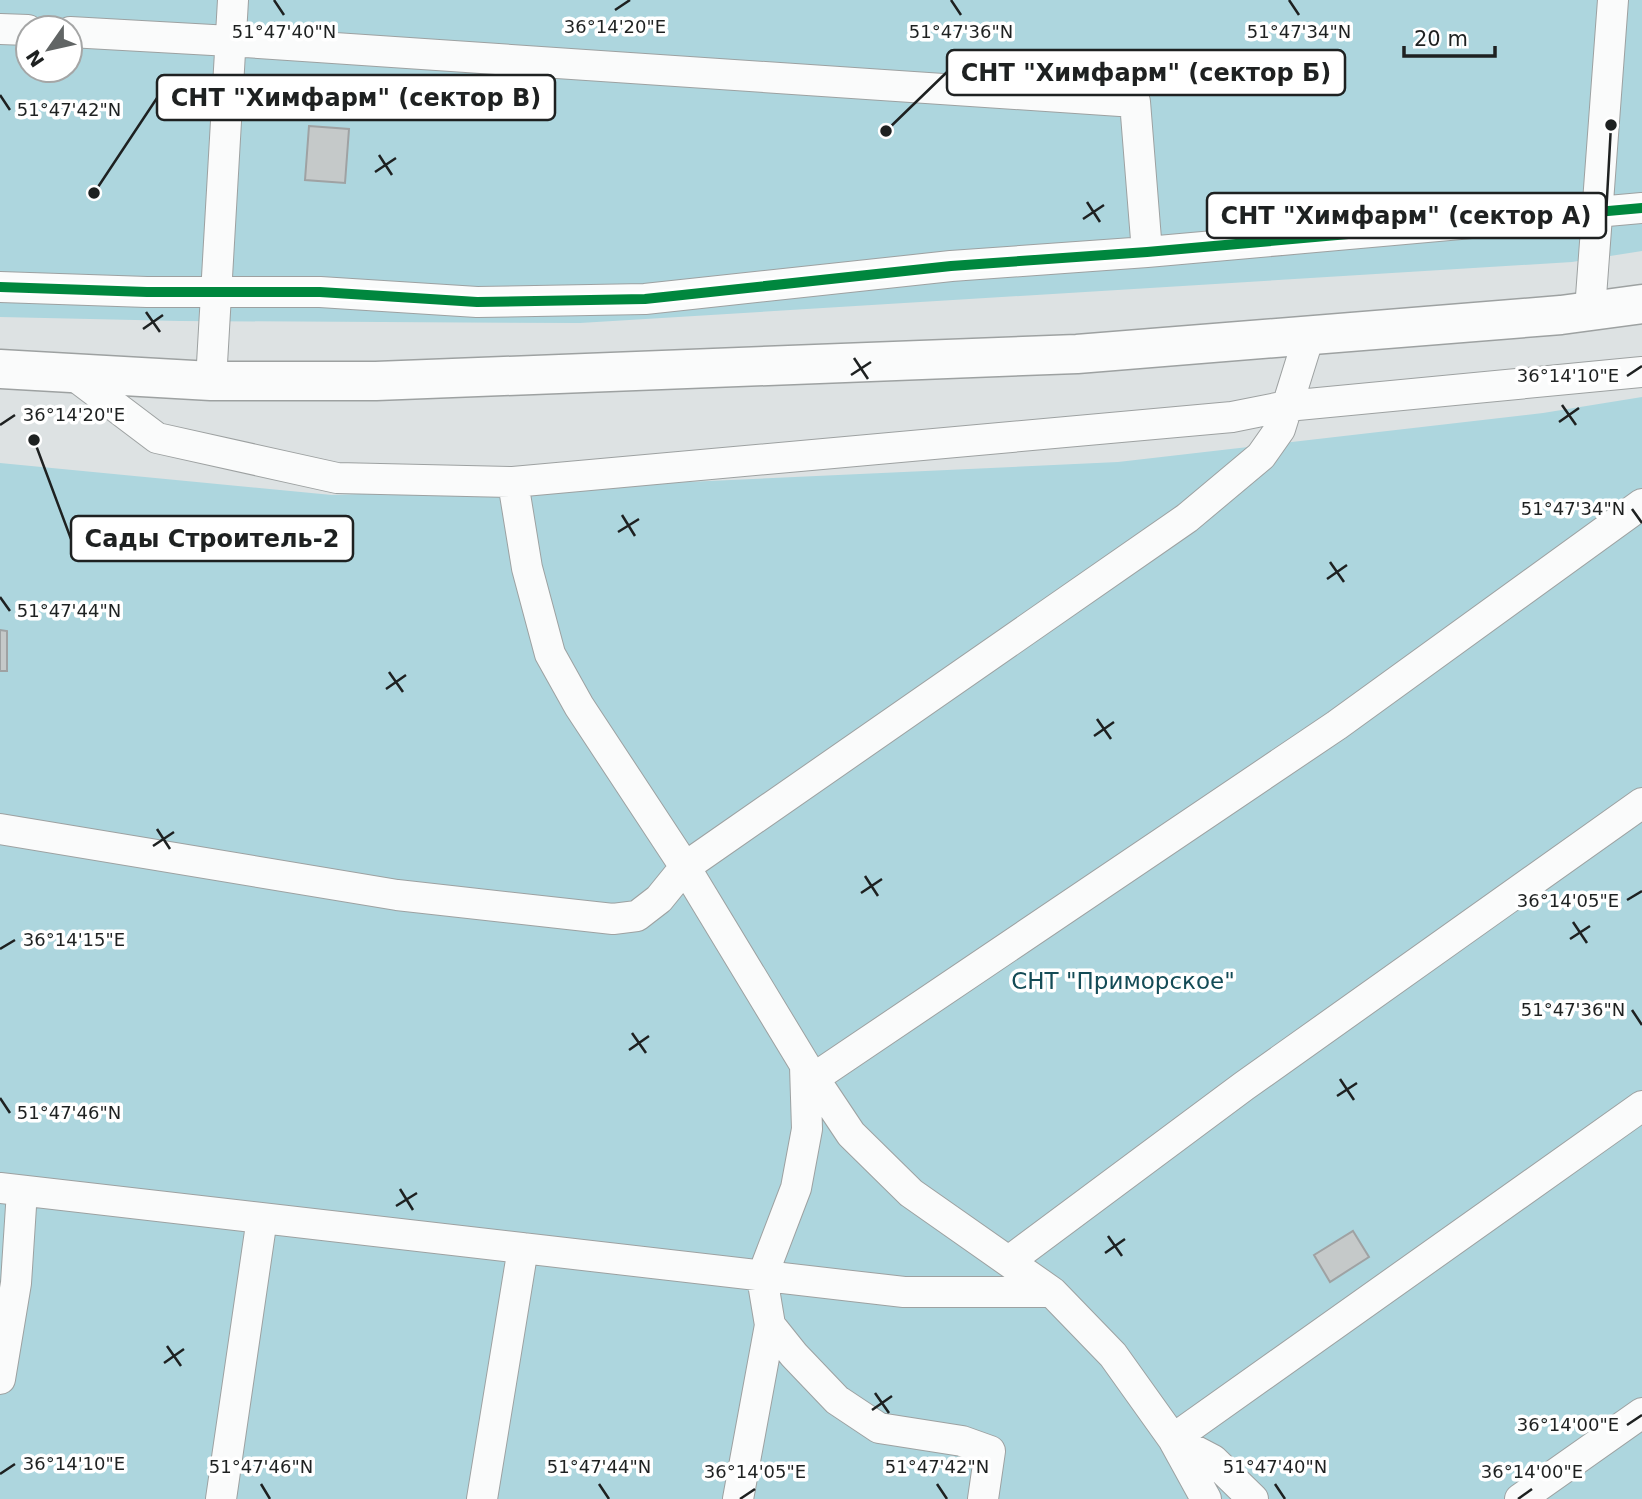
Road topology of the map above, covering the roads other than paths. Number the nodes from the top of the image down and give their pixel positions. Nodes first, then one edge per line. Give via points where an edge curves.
1 (233, 0) edge
2 (1613, 0) edge
3 (84, 33) edge
4 (230, 41) junction
5 (1642, 208) edge
6 (1598, 213) junction
7 (1147, 252) junction
8 (0, 287) edge
9 (216, 290) junction
10 (1642, 304) edge
11 (1590, 310) junction
12 (1309, 336) junction
13 (0, 369) edge
14 (1642, 372) edge
15 (71, 373) junction
16 (211, 381) junction
17 (1287, 406) junction
18 (513, 482) junction
19 (1642, 504) edge
20 (1642, 803) edge
21 (0, 829) edge
22 (685, 867) junction
23 (810, 1072) junction
24 (1642, 1106) edge
25 (11, 1189) edge
26 (262, 1218) junction
27 (523, 1248) junction
28 (1009, 1261) junction
29 (762, 1276) junction
30 (1052, 1292) junction
31 (770, 1325) junction
32 (0, 1379) edge
33 (1642, 1412) edge
34 (1173, 1439) junction
35 (221, 1499) edge
36 (482, 1499) edge
37 (738, 1499) edge
38 (983, 1499) edge
39 (1206, 1499) edge
40 (1253, 1499) edge
41 (1520, 1499) edge

1 - 4 street
2 - 6 street
3 - 4 street
4 - 7 street via 1135,102
4 - 9 street
5 - 6 street
6 - 7 street
6 - 11 street
7 - 9 street via 951,266 645,299 477,302
8 - 9 street
9 - 16 street
10 - 11 main road
11 - 12 main road
12 - 16 main road via 1077,354 376,381
12 - 17 street
13 - 15 main road
14 - 17 street
15 - 16 main road
15 - 18 street via 157,438 337,478
17 - 18 street via 1232,417
17 - 22 street via 1280,429 1261,456 1187,519
18 - 22 street via 527,568 550,654
19 - 23 street via 1337,725
20 - 28 street via 1244,1086
21 - 22 street via 397,895 612,919 637,916 659,899
22 - 23 street
23 - 28 street via 851,1134 911,1192
23 - 29 street via 807,1129 798,1176
24 - 34 street
25 - 26 street
25 - 32 street via 16,1283
26 - 27 street
26 - 35 street
27 - 29 street
27 - 36 street
28 - 30 street
29 - 30 street via 904,1292
29 - 31 street
30 - 34 street via 1113,1355
31 - 37 street
31 - 38 street via 837,1400 878,1428 962,1441 990,1451
33 - 41 street
34 - 39 street
34 - 40 street via 1213,1461

